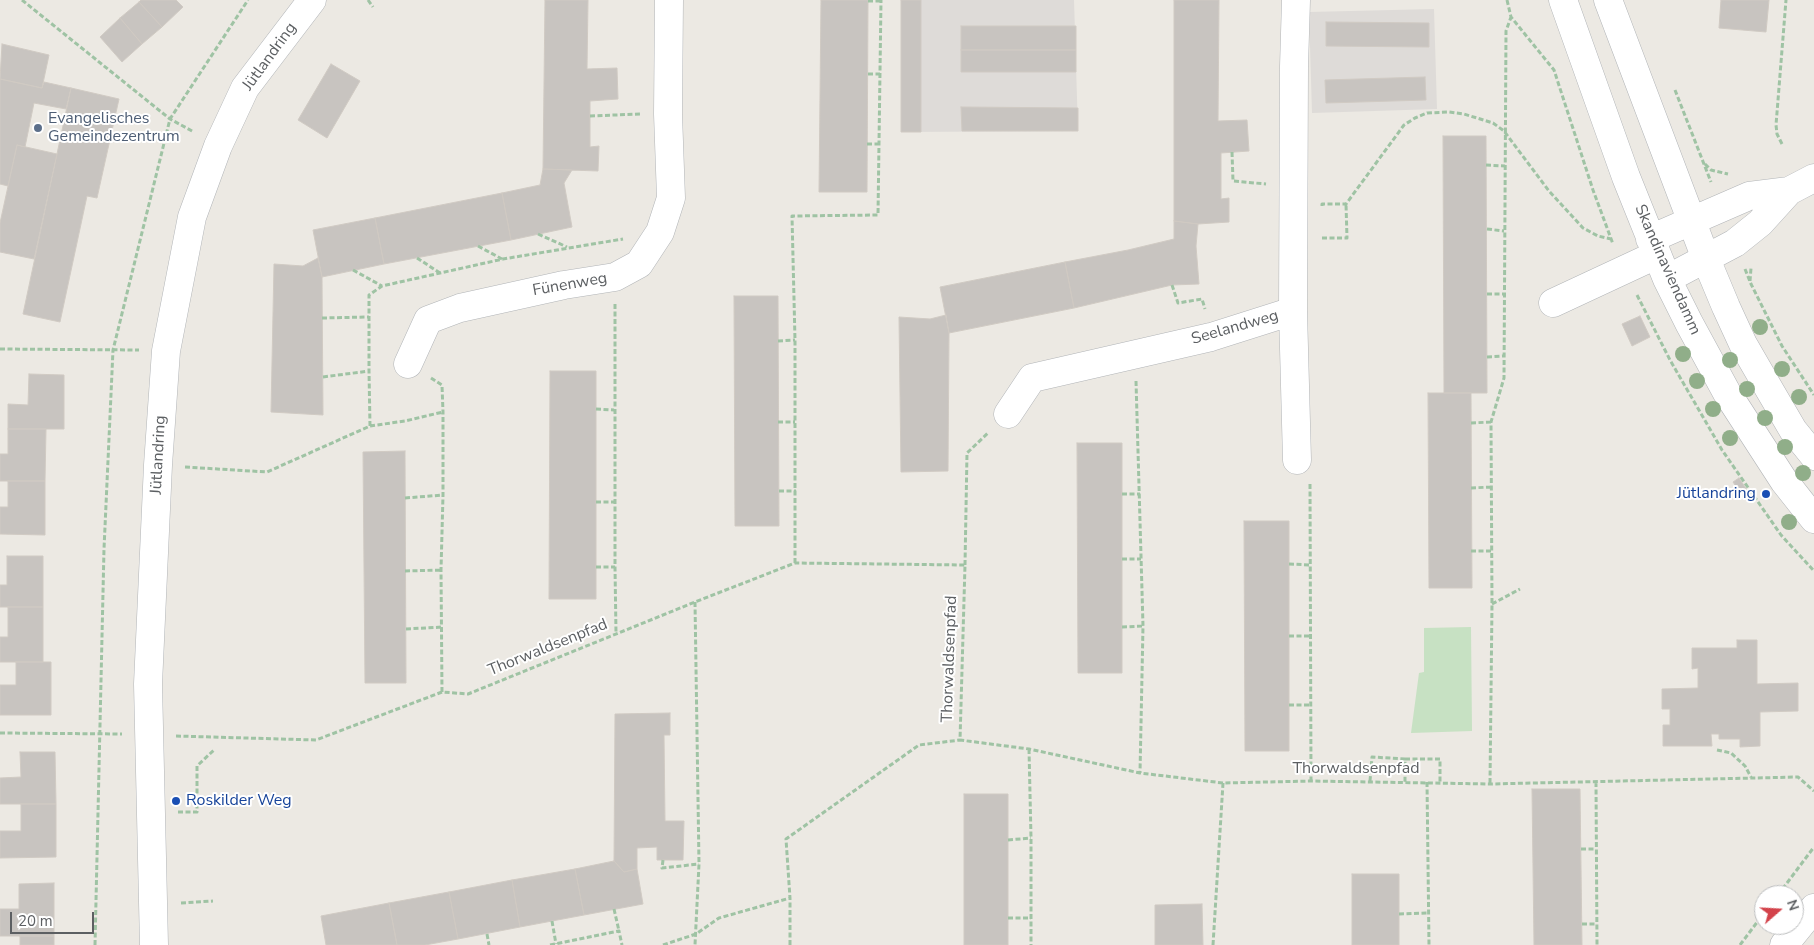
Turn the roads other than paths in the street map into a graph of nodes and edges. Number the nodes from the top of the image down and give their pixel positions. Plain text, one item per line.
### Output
1 (312, 0) edge
2 (669, 0) edge
3 (1296, 0) edge
4 (1563, 0) edge
5 (1608, 0) edge
6 (1814, 178) edge
7 (1789, 191) junction
8 (1691, 221) junction
9 (1658, 257) junction
10 (1706, 259) junction
11 (1553, 303) dead end
12 (1293, 311) junction
13 (408, 364) road end
14 (1008, 414) road end
15 (1814, 456) edge
16 (1297, 460) road end
17 (1814, 519) edge
18 (1814, 908) edge
19 (154, 945) edge
20 (1784, 945) edge

1 - 19 street, Jütlandring
2 - 13 street, Fünenweg
3 - 12 street, Seelandweg
4 - 9 street, Skandinaviendamm
5 - 8 street
6 - 7 street
7 - 8 street
7 - 10 street
8 - 9 street
8 - 10 street
9 - 10 street
9 - 11 street
9 - 17 street, Skandinaviendamm
10 - 15 street
12 - 14 street, Seelandweg
12 - 16 street
18 - 20 street

